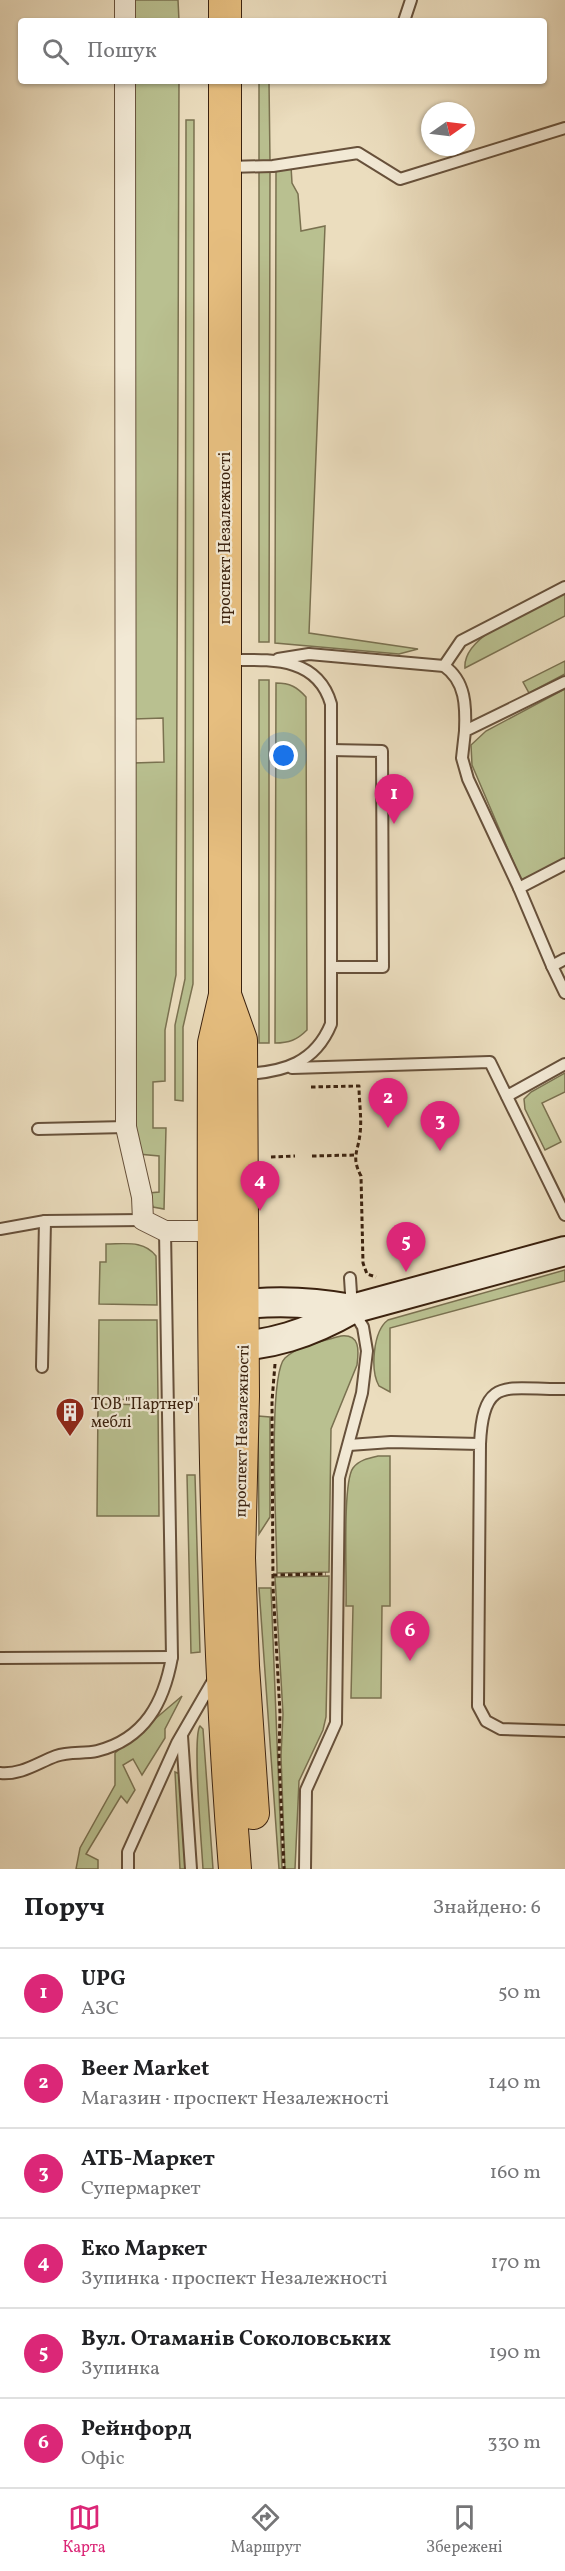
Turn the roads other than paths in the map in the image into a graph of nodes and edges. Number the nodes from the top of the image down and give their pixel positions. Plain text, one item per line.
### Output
1 (126, 0) edge
2 (225, 0) edge
3 (411, 0) edge
4 (125, 18) edge
5 (225, 18) edge
6 (405, 18) edge
7 (125, 84) edge
8 (225, 84) edge
9 (565, 128) edge
10 (224, 167) junction
11 (565, 587) edge
12 (224, 660) junction
13 (272, 660) junction
14 (444, 666) junction
15 (565, 682) edge
16 (465, 731) junction
17 (331, 750) junction
18 (565, 864) edge
19 (519, 888) junction
20 (565, 960) edge
21 (552, 966) junction
22 (331, 967) junction
23 (565, 993) edge
24 (225, 995) junction
25 (565, 1064) edge
26 (286, 1068) junction
27 (242, 1074) junction
28 (507, 1096) junction
29 (126, 1127) junction
30 (38, 1129) dead end
31 (565, 1215) edge
32 (143, 1220) junction
33 (45, 1221) junction
34 (0, 1229) edge
35 (165, 1231) junction
36 (213, 1231) junction
37 (565, 1251) edge
38 (350, 1278) dead end
39 (228, 1307) junction
40 (352, 1309) junction
41 (228, 1347) junction
42 (42, 1367) dead end
43 (565, 1389) edge
44 (480, 1444) junction
45 (349, 1445) junction
46 (172, 1657) junction
47 (0, 1658) edge
48 (220, 1668) junction
49 (565, 1731) edge
50 (182, 1736) junction
51 (0, 1773) edge
52 (128, 1869) edge
53 (191, 1869) edge
54 (235, 1869) edge
55 (257, 1869) edge
56 (305, 1869) edge

1 - 4 street
2 - 5 main road
3 - 6 lane
7 - 29 street
8 - 10 main road, проспект Незалежності
9 - 10 lane
10 - 12 main road, проспект Незалежності
11 - 14 lane
12 - 13 lane
12 - 24 main road, проспект Незалежності
13 - 14 lane
13 - 17 lane
14 - 16 lane
15 - 16 lane
16 - 19 lane
17 - 22 lane
17 - 22 lane
18 - 19 lane
19 - 21 lane
20 - 21 lane
21 - 23 lane
22 - 26 lane
24 - 27 main road, проспект Незалежності
24 - 36 main road, проспект Незалежності
25 - 28 lane
26 - 27 lane
26 - 28 lane
27 - 39 main road, проспект Незалежності
28 - 31 lane
29 - 30 lane
29 - 32 street
32 - 33 lane
32 - 35 street
33 - 34 lane
33 - 42 lane
35 - 36 street
35 - 46 lane
36 - 39 main road, проспект Незалежності
37 - 40 street
38 - 40 lane
39 - 40 street
39 - 41 main road, проспект Незалежності
40 - 41 street
40 - 45 lane
41 - 48 main road, проспект Незалежності
41 - 55 main road, проспект Незалежності
43 - 44 lane
44 - 45 lane
44 - 49 lane
45 - 56 lane
46 - 47 lane
46 - 51 lane
48 - 50 lane
48 - 54 main road, проспект Незалежності
50 - 52 lane
50 - 53 lane

